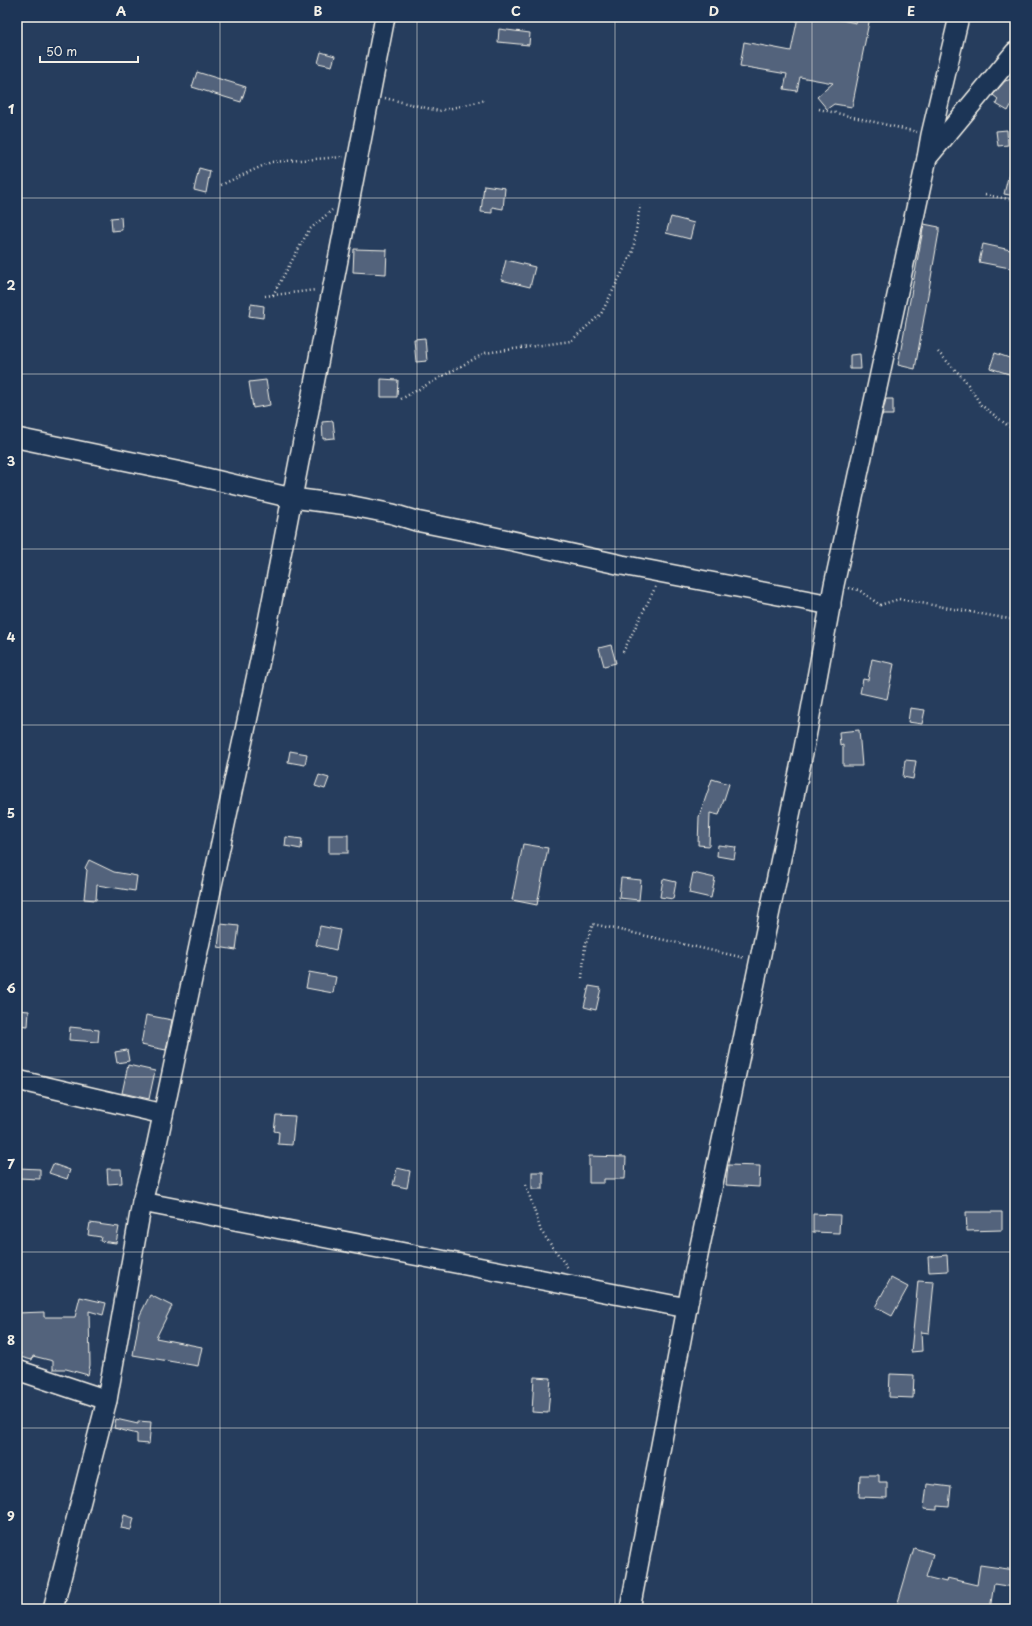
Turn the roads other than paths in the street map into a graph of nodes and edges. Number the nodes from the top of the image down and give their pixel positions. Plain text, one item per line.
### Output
1 (385, 17) edge
2 (959, 17) edge
3 (1015, 52) edge
4 (927, 158) junction
5 (17, 438) edge
6 (292, 498) junction
7 (831, 604) junction
8 (17, 1080) edge
9 (163, 1114) junction
10 (142, 1202) junction
11 (687, 1308) junction
12 (17, 1370) edge
13 (107, 1400) junction
14 (53, 1609) edge
15 (630, 1609) edge

1 - 6 street
2 - 4 street
3 - 4 street
4 - 7 street
5 - 6 street
6 - 7 street
6 - 9 street
7 - 11 street
8 - 9 street
9 - 10 street
10 - 11 street
10 - 13 street
11 - 15 street
12 - 13 street
13 - 14 street

